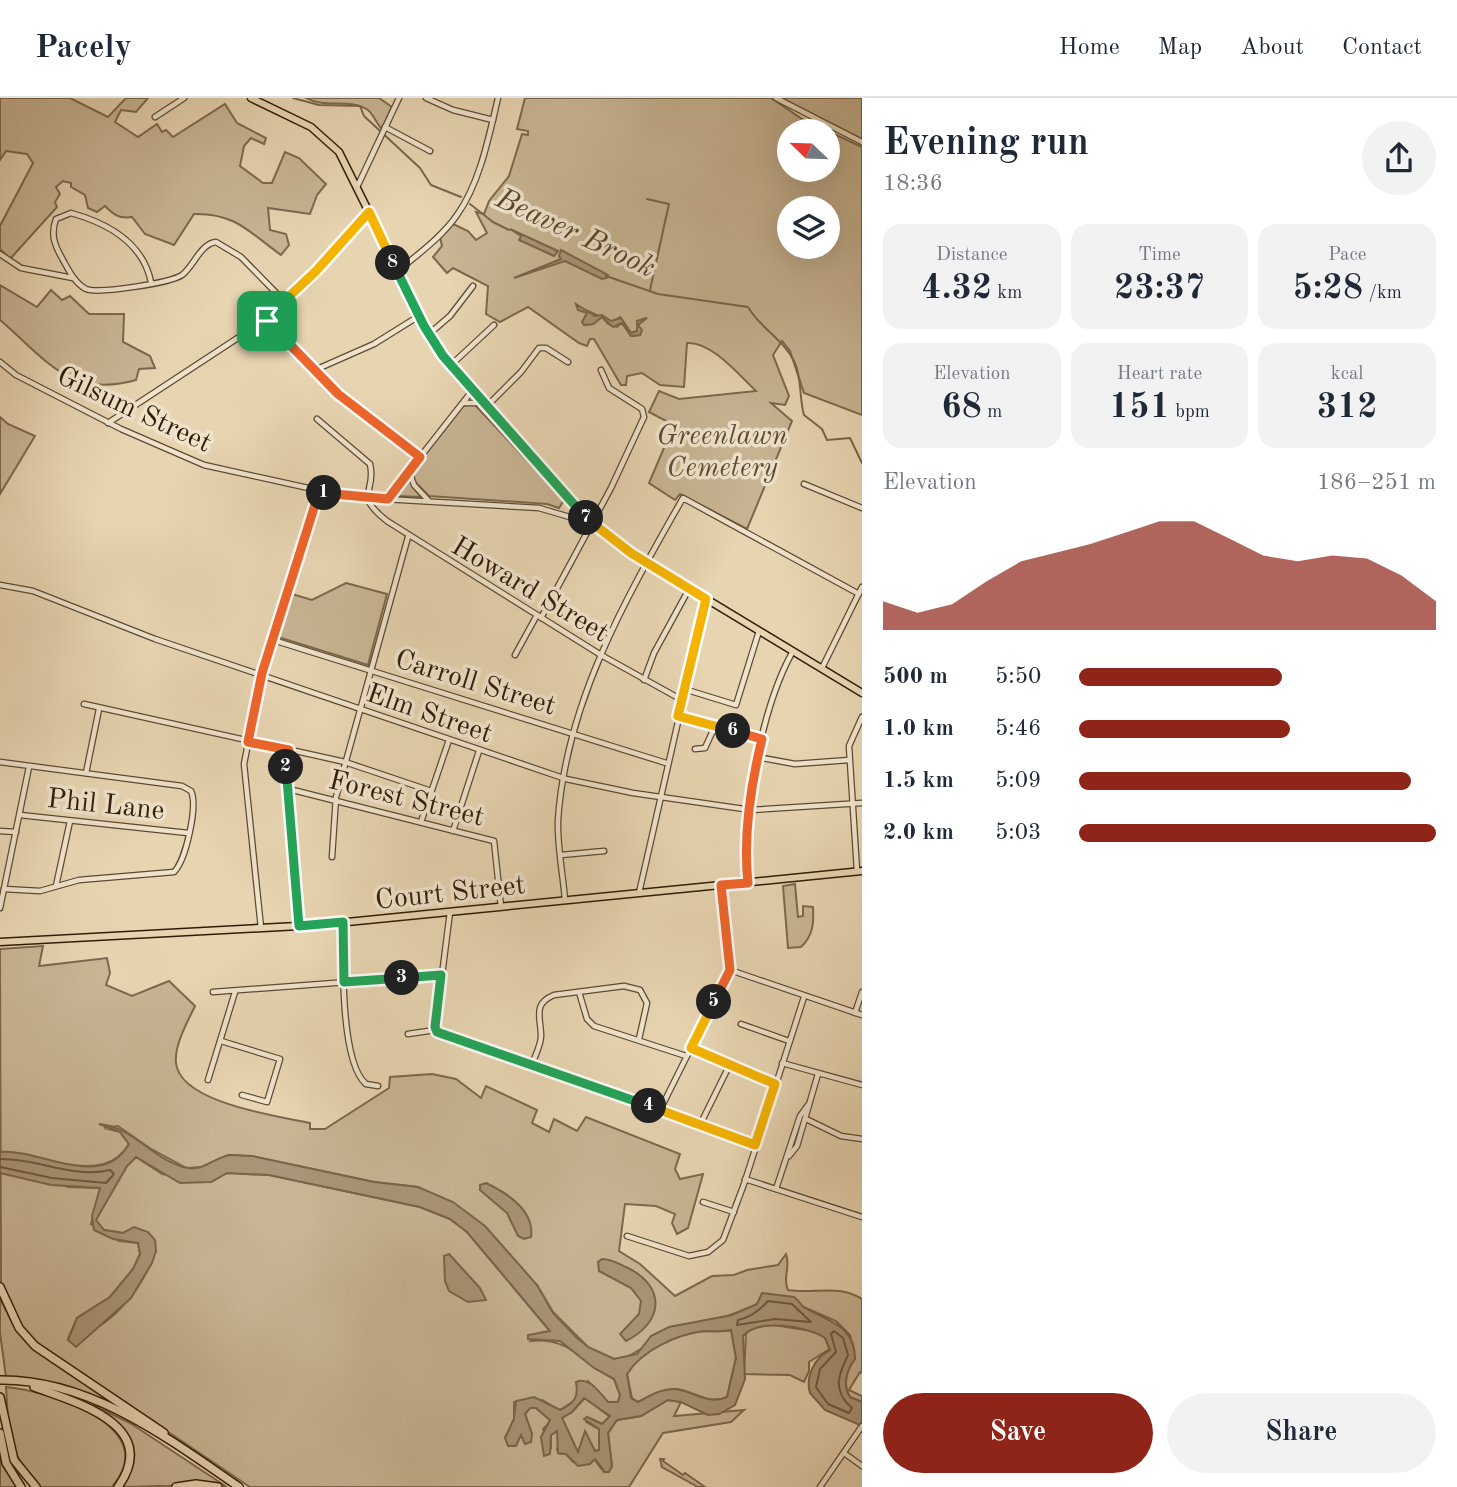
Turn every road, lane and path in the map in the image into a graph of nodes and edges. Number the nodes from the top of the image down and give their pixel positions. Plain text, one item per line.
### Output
1 (184, 98) edge
2 (251, 98) edge
3 (399, 98) edge
4 (426, 98) edge
5 (498, 98) edge
6 (776, 98) edge
7 (155, 117) dead end
8 (493, 120) junction
9 (384, 131) junction
10 (862, 142) edge
11 (430, 152) dead end
12 (358, 185) junction
13 (369, 212) junction
14 (0, 254) edge
15 (398, 272) junction
16 (73, 278) junction
17 (151, 282) junction
18 (473, 286) dead end
19 (284, 301) junction
20 (419, 316) junction
21 (265, 319) junction
22 (494, 325) dead end
23 (429, 334) junction
24 (0, 362) edge
25 (568, 362) dead end
26 (451, 365) junction
27 (316, 370) junction
28 (601, 370) dead end
29 (472, 391) junction
30 (463, 403) junction
31 (484, 405) junction
32 (317, 419) dead end
33 (108, 423) junction
34 (420, 457) junction
35 (409, 471) junction
36 (804, 484) dead end
37 (319, 492) junction
38 (367, 499) junction
39 (388, 499) junction
40 (429, 500) junction
41 (862, 508) edge
42 (591, 523) junction
43 (408, 537) junction
44 (647, 563) junction
45 (0, 585) edge
46 (862, 587) edge
47 (689, 589) junction
48 (859, 594) junction
49 (706, 599) junction
50 (539, 617) junction
51 (759, 631) junction
52 (273, 640) junction
53 (793, 651) junction
54 (515, 655) dead end
55 (601, 656) junction
56 (822, 668) junction
57 (370, 671) junction
58 (262, 677) junction
59 (644, 680) junction
60 (684, 689) junction
61 (862, 693) edge
62 (682, 700) junction
63 (84, 704) dead end
64 (99, 709) junction
65 (359, 709) junction
66 (678, 716) junction
67 (862, 718) edge
68 (715, 726) junction
69 (574, 734) junction
70 (762, 739) junction
71 (449, 740) junction
72 (248, 742) junction
73 (695, 749) dead end
74 (289, 750) junction
75 (479, 751) junction
76 (757, 757) junction
77 (849, 760) junction
78 (0, 762) edge
79 (345, 762) junction
80 (666, 763) junction
81 (29, 767) junction
82 (86, 773) junction
83 (566, 779) junction
84 (285, 788) junction
85 (431, 791) junction
86 (659, 797) junction
87 (336, 800) junction
88 (853, 803) junction
89 (862, 803) edge
90 (751, 810) junction
91 (20, 815) junction
92 (70, 821) junction
93 (421, 822) junction
94 (0, 831) edge
95 (453, 831) junction
96 (16, 832) junction
97 (188, 833) junction
98 (604, 852) dead end
99 (561, 855) junction
100 (332, 857) dead end
101 (860, 871) edge
102 (748, 883) junction
103 (721, 885) junction
104 (56, 887) junction
105 (4, 889) junction
106 (639, 894) junction
107 (565, 900) junction
108 (501, 907) junction
109 (0, 908) edge
110 (450, 912) junction
111 (343, 922) junction
112 (299, 926) junction
113 (261, 928) junction
114 (0, 943) edge
115 (730, 970) junction
116 (441, 975) junction
117 (344, 982) junction
118 (213, 992) dead end
119 (235, 992) junction
120 (579, 992) junction
121 (862, 992) edge
122 (804, 997) junction
123 (855, 1013) junction
124 (862, 1015) edge
125 (741, 1024) dead end
126 (435, 1030) junction
127 (408, 1034) dead end
128 (639, 1039) junction
129 (221, 1041) junction
130 (789, 1041) junction
131 (691, 1048) junction
132 (686, 1056) junction
133 (782, 1063) junction
134 (532, 1064) junction
135 (730, 1064) junction
136 (818, 1074) junction
137 (208, 1080) dead end
138 (775, 1084) junction
139 (862, 1085) edge
140 (378, 1086) dead end
141 (242, 1095) dead end
142 (807, 1105) junction
143 (660, 1110) junction
144 (806, 1119) junction
145 (700, 1125) junction
146 (862, 1139) edge
147 (755, 1145) junction
148 (788, 1157) junction
149 (745, 1180) junction
150 (776, 1189) junction
151 (703, 1202) dead end
152 (734, 1212) junction
153 (862, 1217) edge
154 (627, 1236) dead end
155 (0, 1287) edge
156 (0, 1380) edge
157 (20, 1382) junction
158 (0, 1398) edge
159 (1, 1408) edge
160 (0, 1416) edge
161 (861, 1429) edge
162 (0, 1433) edge
163 (844, 1453) junction
164 (192, 1455) junction
165 (862, 1466) edge
166 (21, 1487) edge
167 (36, 1487) edge
168 (118, 1487) edge
169 (176, 1487) edge
170 (218, 1487) edge
171 (239, 1487) edge
172 (820, 1487) edge

1 - 7 street
2 - 12 main road
3 - 9 street
4 - 8 street
5 - 8 street
6 - 10 street
8 - 15 street
9 - 11 street
9 - 12 street
12 - 13 main road
13 - 15 main road
13 - 19 street
14 - 16 street
15 - 20 main road
16 - 17 street
16 - 17 street
17 - 19 street
18 - 23 street
19 - 21 street
20 - 23 main road
20 - 27 street
21 - 27 street
21 - 33 street
22 - 26 street
23 - 26 main road
24 - 33 street, Gilsum Street
25 - 31 street
26 - 29 main road
27 - 34 street
28 - 42 street
29 - 30 street
29 - 31 main road
30 - 31 street
30 - 34 street
31 - 42 main road
32 - 38 street
33 - 37 street, Gilsum Street
34 - 35 street
35 - 39 street
35 - 40 street
36 - 41 street
37 - 38 street, Gilsum Street
37 - 52 street
38 - 39 street, Gilsum Street
38 - 43 street, Howard Street
39 - 40 street, Gilsum Street
40 - 42 street, Gilsum Street
42 - 44 main road
42 - 50 street
43 - 50 street, Howard Street
43 - 57 street
44 - 47 main road
44 - 48 street
44 - 55 street
45 - 58 street, Elm Street
46 - 48 street
47 - 49 main road
47 - 59 street
48 - 56 street
49 - 51 main road
49 - 60 street
50 - 54 street
50 - 55 street, Howard Street
51 - 53 main road
51 - 60 street
52 - 57 street, Carroll Street
52 - 58 street
53 - 56 main road
53 - 70 street
55 - 59 street, Howard Street
55 - 69 street
56 - 61 main road
57 - 65 street
57 - 69 street, Carroll Street
58 - 65 street, Elm Street
58 - 72 street
59 - 62 street, Howard Street
60 - 62 street
62 - 66 street
63 - 64 street
64 - 72 street
64 - 82 street
65 - 71 street, Elm Street
65 - 79 street
66 - 68 street
66 - 80 street
67 - 77 street
68 - 70 street
68 - 73 street
69 - 80 street, Carroll Street
69 - 83 street
70 - 76 street
71 - 75 street, Elm Street
71 - 85 street
72 - 74 street
72 - 113 street
74 - 79 street
74 - 84 street
75 - 83 street, Elm Street
75 - 95 street
76 - 77 street
76 - 90 street
77 - 88 street
78 - 81 street
79 - 85 street
79 - 87 street
80 - 86 street
81 - 82 street
81 - 91 street
82 - 97 street
83 - 86 street, Elm Street
83 - 99 street
84 - 87 street, Forest Street
84 - 112 street
85 - 93 street
86 - 90 street, Elm Street
86 - 106 street
87 - 93 street, Forest Street
87 - 100 street
88 - 89 street, Elm Street
88 - 90 street, Elm Street
88 - 101 street
90 - 102 street
91 - 92 street, Phil Lane
91 - 96 street
92 - 97 street, Phil Lane
92 - 104 street
93 - 95 street, Forest Street
94 - 96 street
95 - 108 street, Forest Street
96 - 105 street
97 - 104 street
98 - 99 street
99 - 107 street
101 - 102 main road, Court Street
102 - 103 main road, Court Street
103 - 106 main road, Court Street
103 - 115 street
104 - 105 street
105 - 109 street
106 - 107 main road, Court Street
107 - 108 main road, Court Street
108 - 110 main road, Court Street
110 - 111 main road, Court Street
110 - 116 street
111 - 112 main road, Court Street
111 - 117 street
112 - 113 main road, Court Street
113 - 114 main road, Court Street
115 - 122 street
115 - 131 street
116 - 117 street
116 - 126 street
117 - 119 street
117 - 140 street
118 - 119 street
119 - 129 street
120 - 128 street
120 - 128 street
120 - 134 street
121 - 123 street
122 - 123 street
122 - 130 street
123 - 124 street
125 - 130 street
126 - 127 street
126 - 134 street
128 - 132 street
129 - 137 street
129 - 141 street
130 - 133 street
131 - 132 street
131 - 135 street
132 - 143 street
133 - 136 street
133 - 138 street
134 - 143 street
135 - 138 street
135 - 145 street
136 - 139 street
136 - 142 street
138 - 147 street
142 - 144 street
142 - 148 street
143 - 145 street
144 - 146 street
144 - 148 street
145 - 147 street
147 - 149 street
148 - 150 street
149 - 150 street
149 - 152 street
150 - 153 street
151 - 152 street
152 - 154 street
155 - 164 highway
156 - 157 highway
157 - 164 highway
157 - 168 highway
158 - 159 highway
159 - 160 highway
159 - 167 highway
161 - 163 street
162 - 166 highway
163 - 165 street
163 - 172 street
164 - 171 highway
169 - 170 highway

